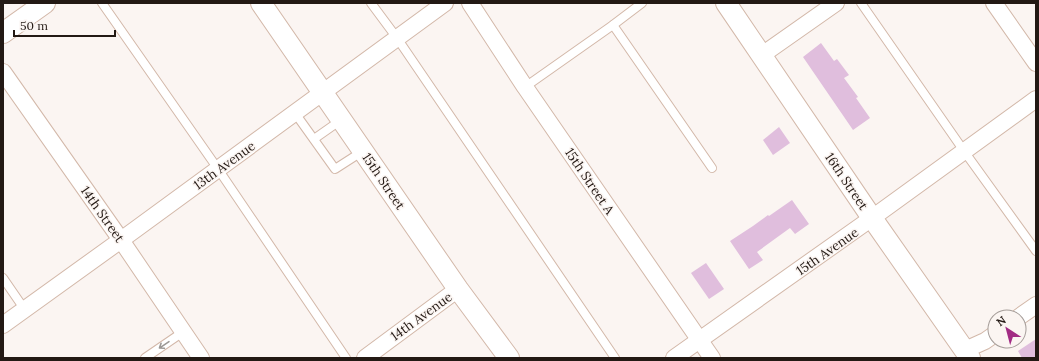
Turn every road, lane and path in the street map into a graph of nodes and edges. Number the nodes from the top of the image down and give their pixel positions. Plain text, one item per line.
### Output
1 (44, 3) edge
2 (102, 3) edge
3 (261, 3) edge
4 (372, 3) edge
5 (445, 3) edge
6 (470, 3) edge
7 (642, 3) edge
8 (726, 3) edge
9 (836, 3) edge
10 (861, 3) edge
11 (994, 3) edge
12 (613, 25) junction
13 (3, 33) edge
14 (397, 38) junction
15 (762, 55) junction
16 (1036, 63) edge
17 (3, 72) edge
18 (525, 87) junction
19 (323, 92) junction
20 (1036, 99) edge
21 (295, 113) junction
22 (342, 119) junction
23 (314, 139) junction
24 (363, 150) junction
25 (964, 151) junction
26 (712, 168) dead end
27 (218, 169) junction
28 (872, 218) junction
29 (121, 240) junction
30 (1036, 252) edge
31 (3, 278) edge
32 (458, 289) junction
33 (1036, 304) edge
34 (25, 310) junction
35 (1027, 311) edge
36 (3, 325) edge
37 (183, 332) junction
38 (987, 340) edge
39 (700, 341) junction
40 (963, 356) edge
41 (145, 358) edge
42 (200, 358) edge
43 (346, 358) edge
44 (365, 358) edge
45 (509, 358) edge
46 (615, 358) edge
47 (674, 358) edge
48 (712, 358) edge

1 - 13 street
2 - 27 lane
3 - 19 street, 15th Street
4 - 14 lane
5 - 14 street, 13th Avenue
6 - 18 street, 15th Street A
7 - 12 lane
8 - 15 street, 16th Street
9 - 15 street
10 - 25 lane
11 - 16 street
12 - 18 lane
12 - 26 lane
14 - 19 street, 13th Avenue
14 - 46 lane
15 - 28 street, 16th Street
17 - 29 street, 14th Street
18 - 39 street, 15th Street A
19 - 21 street, 13th Avenue
19 - 22 street, 15th Street
20 - 25 street, 15th Avenue
21 - 23 lane
21 - 27 street, 13th Avenue
22 - 23 lane
22 - 24 street, 15th Street
23 - 24 lane
24 - 32 street, 15th Street
25 - 28 street, 15th Avenue
25 - 30 lane
27 - 29 street, 13th Avenue
27 - 43 lane
28 - 39 street, 15th Avenue
28 - 40 street, 16th Street
29 - 34 street, 13th Avenue
29 - 37 street, 14th Street
31 - 34 lane
32 - 44 street, 14th Avenue
32 - 45 street, 15th Street
33 - 35 street
34 - 36 street, 13th Avenue
37 -> 41 lane
37 - 42 street, 14th Street
38 - 40 street
39 - 47 street, 15th Avenue
39 - 48 street, 15th Street A

